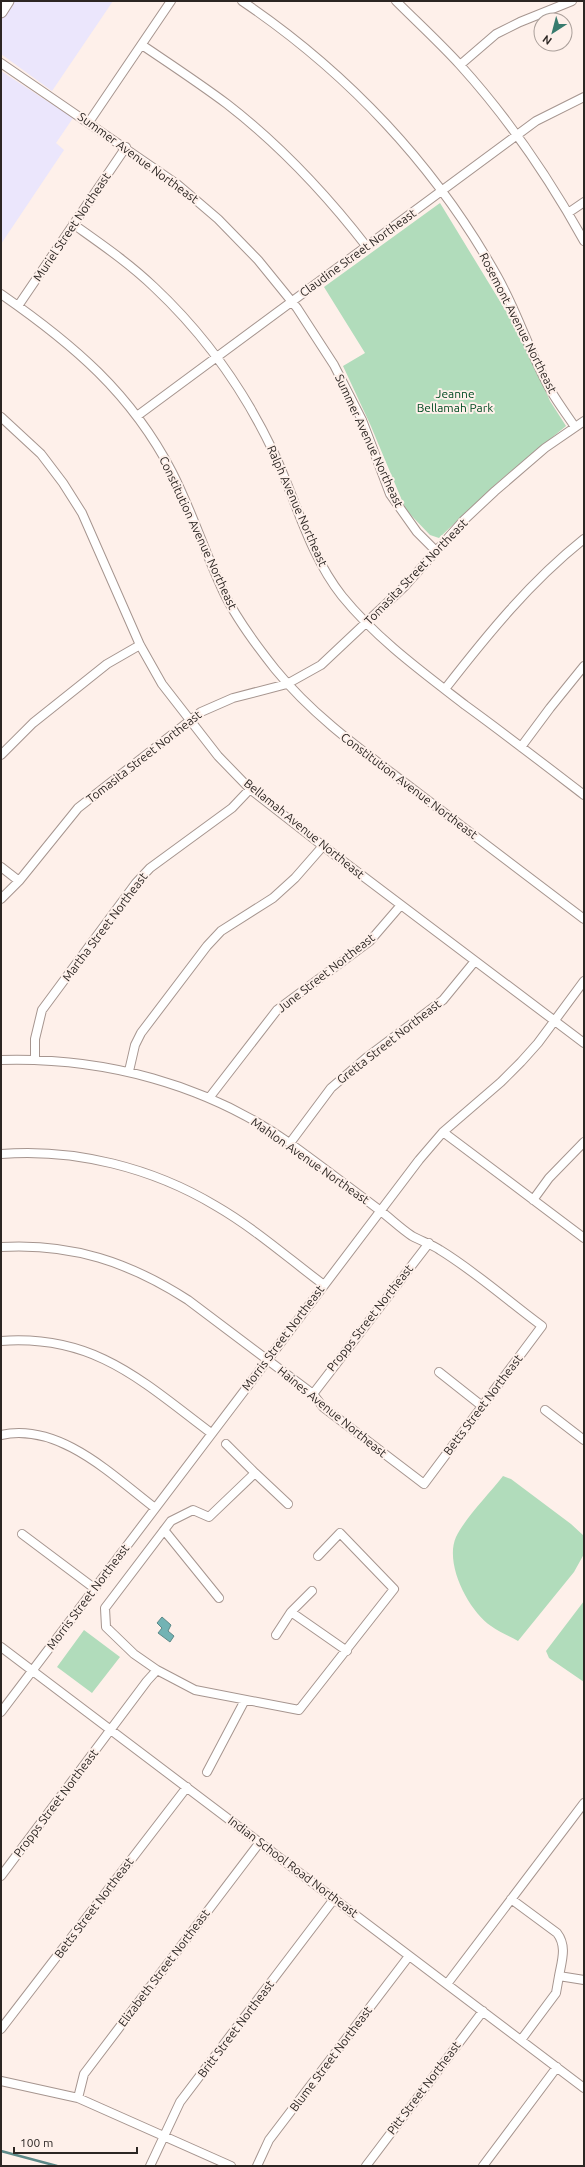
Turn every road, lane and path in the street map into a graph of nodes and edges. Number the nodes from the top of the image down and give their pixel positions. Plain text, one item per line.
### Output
1 (8, 1) edge
2 (171, 1) edge
3 (242, 1) edge
4 (396, 1) edge
5 (572, 1) edge
6 (1, 12) edge
7 (142, 45) junction
8 (1, 63) edge
9 (460, 65) junction
10 (584, 97) edge
11 (89, 122) junction
12 (518, 135) junction
13 (126, 147) junction
14 (442, 191) junction
15 (584, 202) edge
16 (568, 213) junction
17 (74, 224) junction
18 (584, 241) edge
19 (367, 247) junction
20 (1, 294) edge
21 (292, 302) junction
22 (18, 306) junction
23 (216, 357) junction
24 (138, 416) junction
25 (1, 417) edge
26 (584, 421) edge
27 (574, 427) junction
28 (584, 539) edge
29 (436, 551) junction
30 (367, 623) junction
31 (140, 645) junction
32 (584, 666) edge
33 (287, 684) junction
34 (445, 689) junction
35 (189, 721) junction
36 (521, 747) junction
37 (1, 755) edge
38 (250, 789) junction
39 (584, 795) edge
40 (323, 846) junction
41 (1, 867) edge
42 (19, 881) junction
43 (1, 899) edge
44 (401, 905) junction
45 (584, 919) edge
46 (475, 961) junction
47 (584, 981) edge
48 (554, 1020) junction
49 (584, 1042) edge
50 (35, 1059) junction
51 (1, 1060) edge
52 (130, 1071) junction
53 (209, 1098) junction
54 (443, 1132) junction
55 (584, 1142) edge
56 (290, 1143) junction
57 (1, 1154) edge
58 (533, 1200) junction
59 (380, 1211) junction
60 (584, 1238) edge
61 (428, 1243) junction
62 (1, 1247) edge
63 (324, 1285) junction
64 (542, 1326) joint
65 (1, 1341) edge
66 (267, 1359) junction
67 (439, 1372) dead end
68 (313, 1394) junction
69 (482, 1406) junction
70 (545, 1410) dead end
71 (211, 1433) junction
72 (5, 1434) edge
73 (583, 1437) edge
74 (226, 1444) dead end
75 (255, 1473) junction
76 (424, 1484) joint
77 (288, 1504) dead end
78 (155, 1508) junction
79 (164, 1530) junction
80 (22, 1534) dead end
81 (318, 1556) dead end
82 (94, 1588) junction
83 (312, 1591) dead end
84 (219, 1598) dead end
85 (291, 1612) junction
86 (276, 1634) dead end
87 (1, 1647) edge
88 (347, 1651) junction
89 (32, 1670) junction
90 (157, 1670) junction
91 (245, 1700) junction
92 (1, 1712) edge
93 (112, 1730) junction
94 (207, 1772) dead end
95 (187, 1787) junction
96 (584, 1803) edge
97 (260, 1842) junction
98 (1, 1876) edge
99 (334, 1899) junction
100 (511, 1899) junction
101 (409, 1956) junction
102 (559, 1976) junction
103 (584, 1980) edge
104 (447, 1984) junction
105 (483, 2011) junction
106 (1, 2029) edge
107 (521, 2040) junction
108 (556, 2067) junction
109 (1, 2081) edge
110 (584, 2088) edge
111 (78, 2098) junction
112 (163, 2137) junction
113 (150, 2166) edge
114 (231, 2166) edge
115 (257, 2166) edge
116 (366, 2166) edge
117 (483, 2166) edge

1 - 6 main road
2 - 7 street
3 - 14 street, Rosemont Avenue Northeast
4 - 9 street
5 - 9 street
7 - 11 street
7 - 19 street
8 - 11 street, Summer Avenue Northeast
9 - 12 street
10 - 12 street, Claudine Street Northeast
11 - 13 street, Summer Avenue Northeast
12 - 14 street, Claudine Street Northeast
12 - 16 street
13 - 17 street, Muriel Street Northeast
13 - 21 street, Summer Avenue Northeast
14 - 19 street, Claudine Street Northeast
14 - 27 street, Rosemont Avenue Northeast
15 - 16 street
16 - 18 street
17 - 22 street, Muriel Street Northeast
17 - 23 street, Ralph Avenue Northeast
19 - 21 street, Claudine Street Northeast
20 - 22 street, Constitution Avenue Northeast
21 - 23 street, Claudine Street Northeast
21 - 29 street, Summer Avenue Northeast
22 - 24 street, Constitution Avenue Northeast
23 - 24 street, Claudine Street Northeast
23 - 30 street, Ralph Avenue Northeast
24 - 33 street, Constitution Avenue Northeast
25 - 31 street, Bellamah Avenue Northeast
26 - 27 street, Tomasita Street Northeast
27 - 29 street, Tomasita Street Northeast
28 - 34 street
29 - 30 street, Tomasita Street Northeast
30 - 33 street, Tomasita Street Northeast
30 - 34 street, Ralph Avenue Northeast
31 - 35 street, Bellamah Avenue Northeast
31 - 37 street
32 - 36 street
33 - 35 street, Tomasita Street Northeast
33 - 45 street, Constitution Avenue Northeast
34 - 36 street, Ralph Avenue Northeast
35 - 38 street, Bellamah Avenue Northeast
35 - 42 street, Tomasita Street Northeast
36 - 39 street, Ralph Avenue Northeast
38 - 40 street, Bellamah Avenue Northeast
38 - 50 street, Martha Street Northeast
40 - 44 street, Bellamah Avenue Northeast
40 - 52 street
41 - 42 street
42 - 43 street, Tomasita Street Northeast
44 - 46 street, Bellamah Avenue Northeast
44 - 53 street, June Street Northeast
46 - 48 street, Bellamah Avenue Northeast
46 - 56 street, Gretta Street Northeast
47 - 48 street, Morris Street Northeast
48 - 49 street, Bellamah Avenue Northeast
48 - 54 street, Morris Street Northeast
50 - 51 street, Mahlon Avenue Northeast
50 - 52 street, Mahlon Avenue Northeast
52 - 53 street, Mahlon Avenue Northeast
53 - 56 street, Mahlon Avenue Northeast
54 - 58 street
54 - 59 street, Morris Street Northeast
55 - 58 street
56 - 59 street, Mahlon Avenue Northeast
57 - 63 street
58 - 60 street
59 - 61 street, Mahlon Avenue Northeast
59 - 63 street, Morris Street Northeast
61 - 64 street, Mahlon Avenue Northeast
61 - 68 street, Propps Street Northeast
62 - 66 street, Haines Avenue Northeast
63 - 66 street, Morris Street Northeast
64 - 69 street, Betts Street Northeast
65 - 71 street
66 - 68 street, Haines Avenue Northeast
66 - 71 street, Morris Street Northeast
67 - 69 street
68 - 76 street, Haines Avenue Northeast
69 - 76 street, Betts Street Northeast
70 - 73 street
71 - 78 street, Morris Street Northeast
72 - 78 street
74 - 75 street
75 - 77 street
75 - 79 street
78 - 82 street, Morris Street Northeast
79 - 84 street
79 - 90 street
80 - 82 street
81 - 88 street
82 - 89 street, Morris Street Northeast
83 - 85 street
85 - 86 street
85 - 88 street
87 - 89 street, Indian School Road Northeast
88 - 91 street
89 - 92 street, Morris Street Northeast
89 - 93 street, Indian School Road Northeast
90 - 91 street
90 - 93 street, Propps Street Northeast
91 - 94 street
93 - 95 street, Indian School Road Northeast
93 - 98 street, Propps Street Northeast
95 - 97 street, Indian School Road Northeast
95 - 106 street, Betts Street Northeast
96 - 100 street
97 - 99 street, Indian School Road Northeast
97 - 111 street, Elizabeth Street Northeast
99 - 101 street, Indian School Road Northeast
99 - 112 street, Britt Street Northeast
100 - 102 street
100 - 104 street
101 - 104 street, Indian School Road Northeast
101 - 115 street, Blume Street Northeast
102 - 103 street
102 - 107 street
104 - 105 street, Indian School Road Northeast
105 - 107 street, Indian School Road Northeast
105 - 116 street, Pitt Street Northeast
107 - 108 street, Indian School Road Northeast
108 - 110 street, Indian School Road Northeast
108 - 117 street
109 - 111 street
111 - 112 street
112 - 113 street, Britt Street Northeast
112 - 114 street

